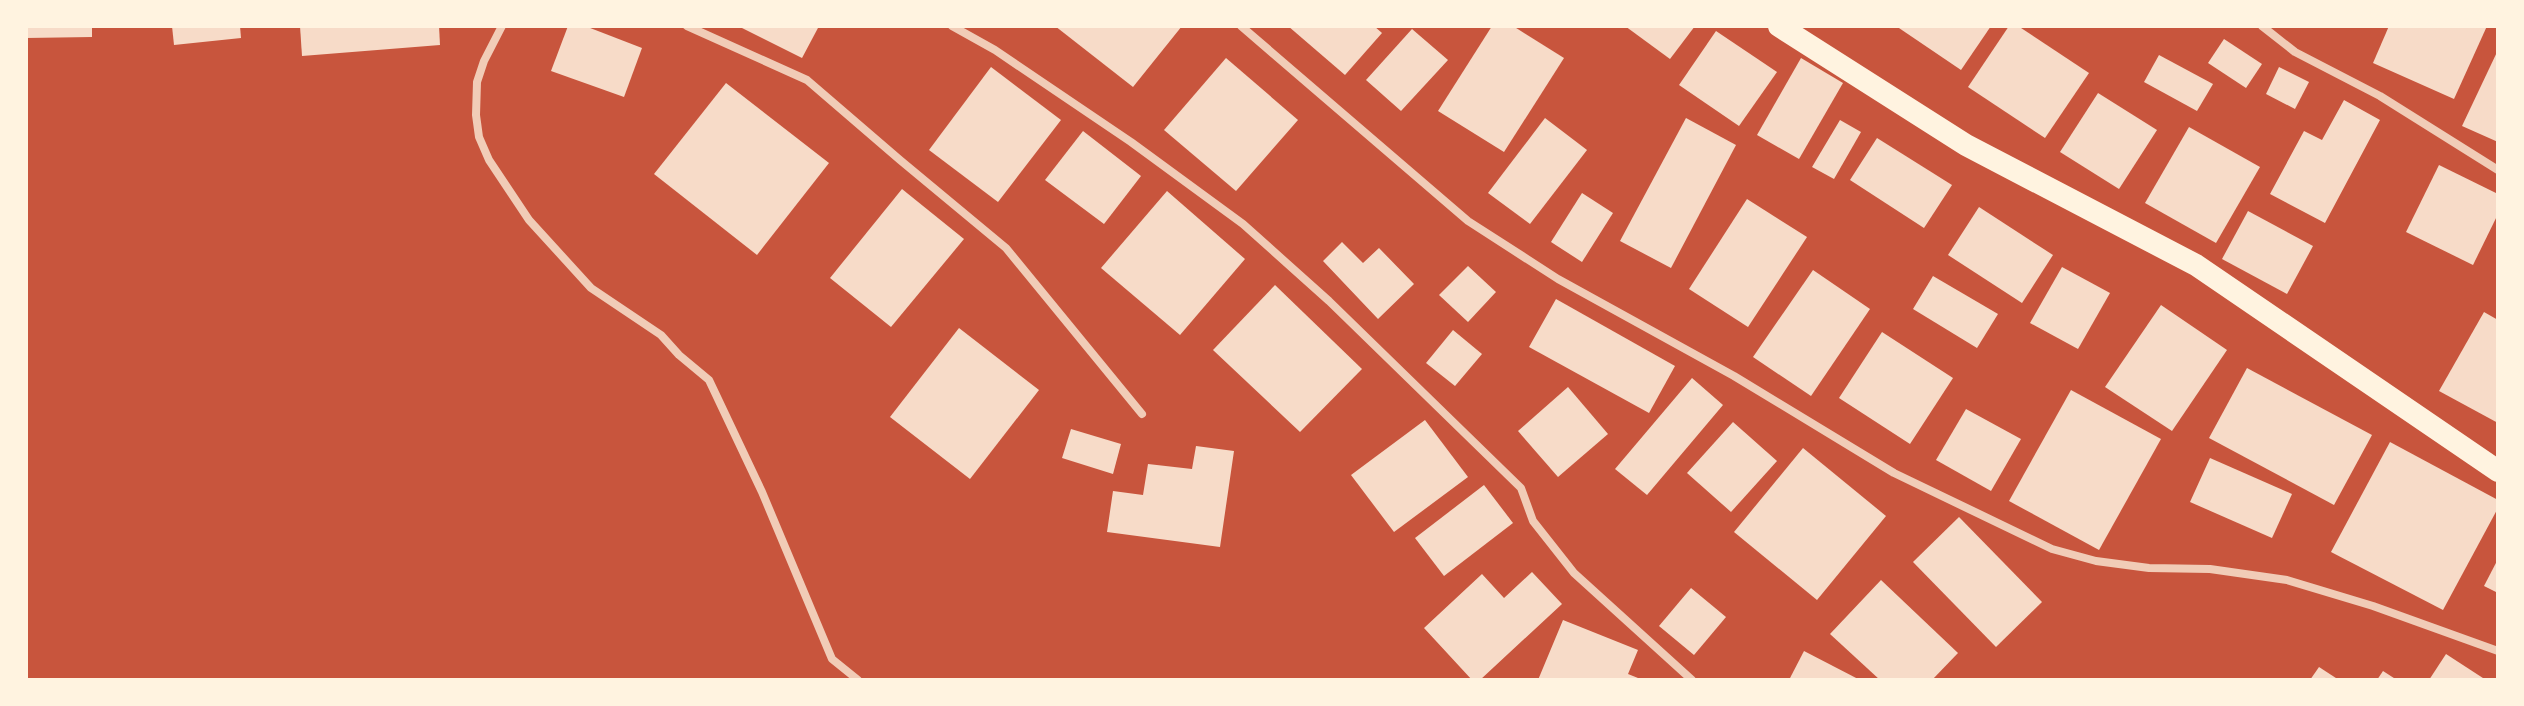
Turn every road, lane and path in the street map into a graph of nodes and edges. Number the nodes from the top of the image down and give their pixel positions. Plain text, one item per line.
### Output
1 (502, 26) edge
2 (687, 26) edge
3 (952, 26) edge
4 (1241, 26) edge
5 (1779, 26) edge
6 (2262, 26) edge
7 (2498, 170) edge
8 (1142, 414) dead end
9 (2498, 471) edge
10 (2498, 651) edge
11 (858, 680) edge
12 (1692, 680) edge

1 - 11 street
2 - 8 street
3 - 12 street
4 - 10 street
5 - 9 highway
6 - 7 street

